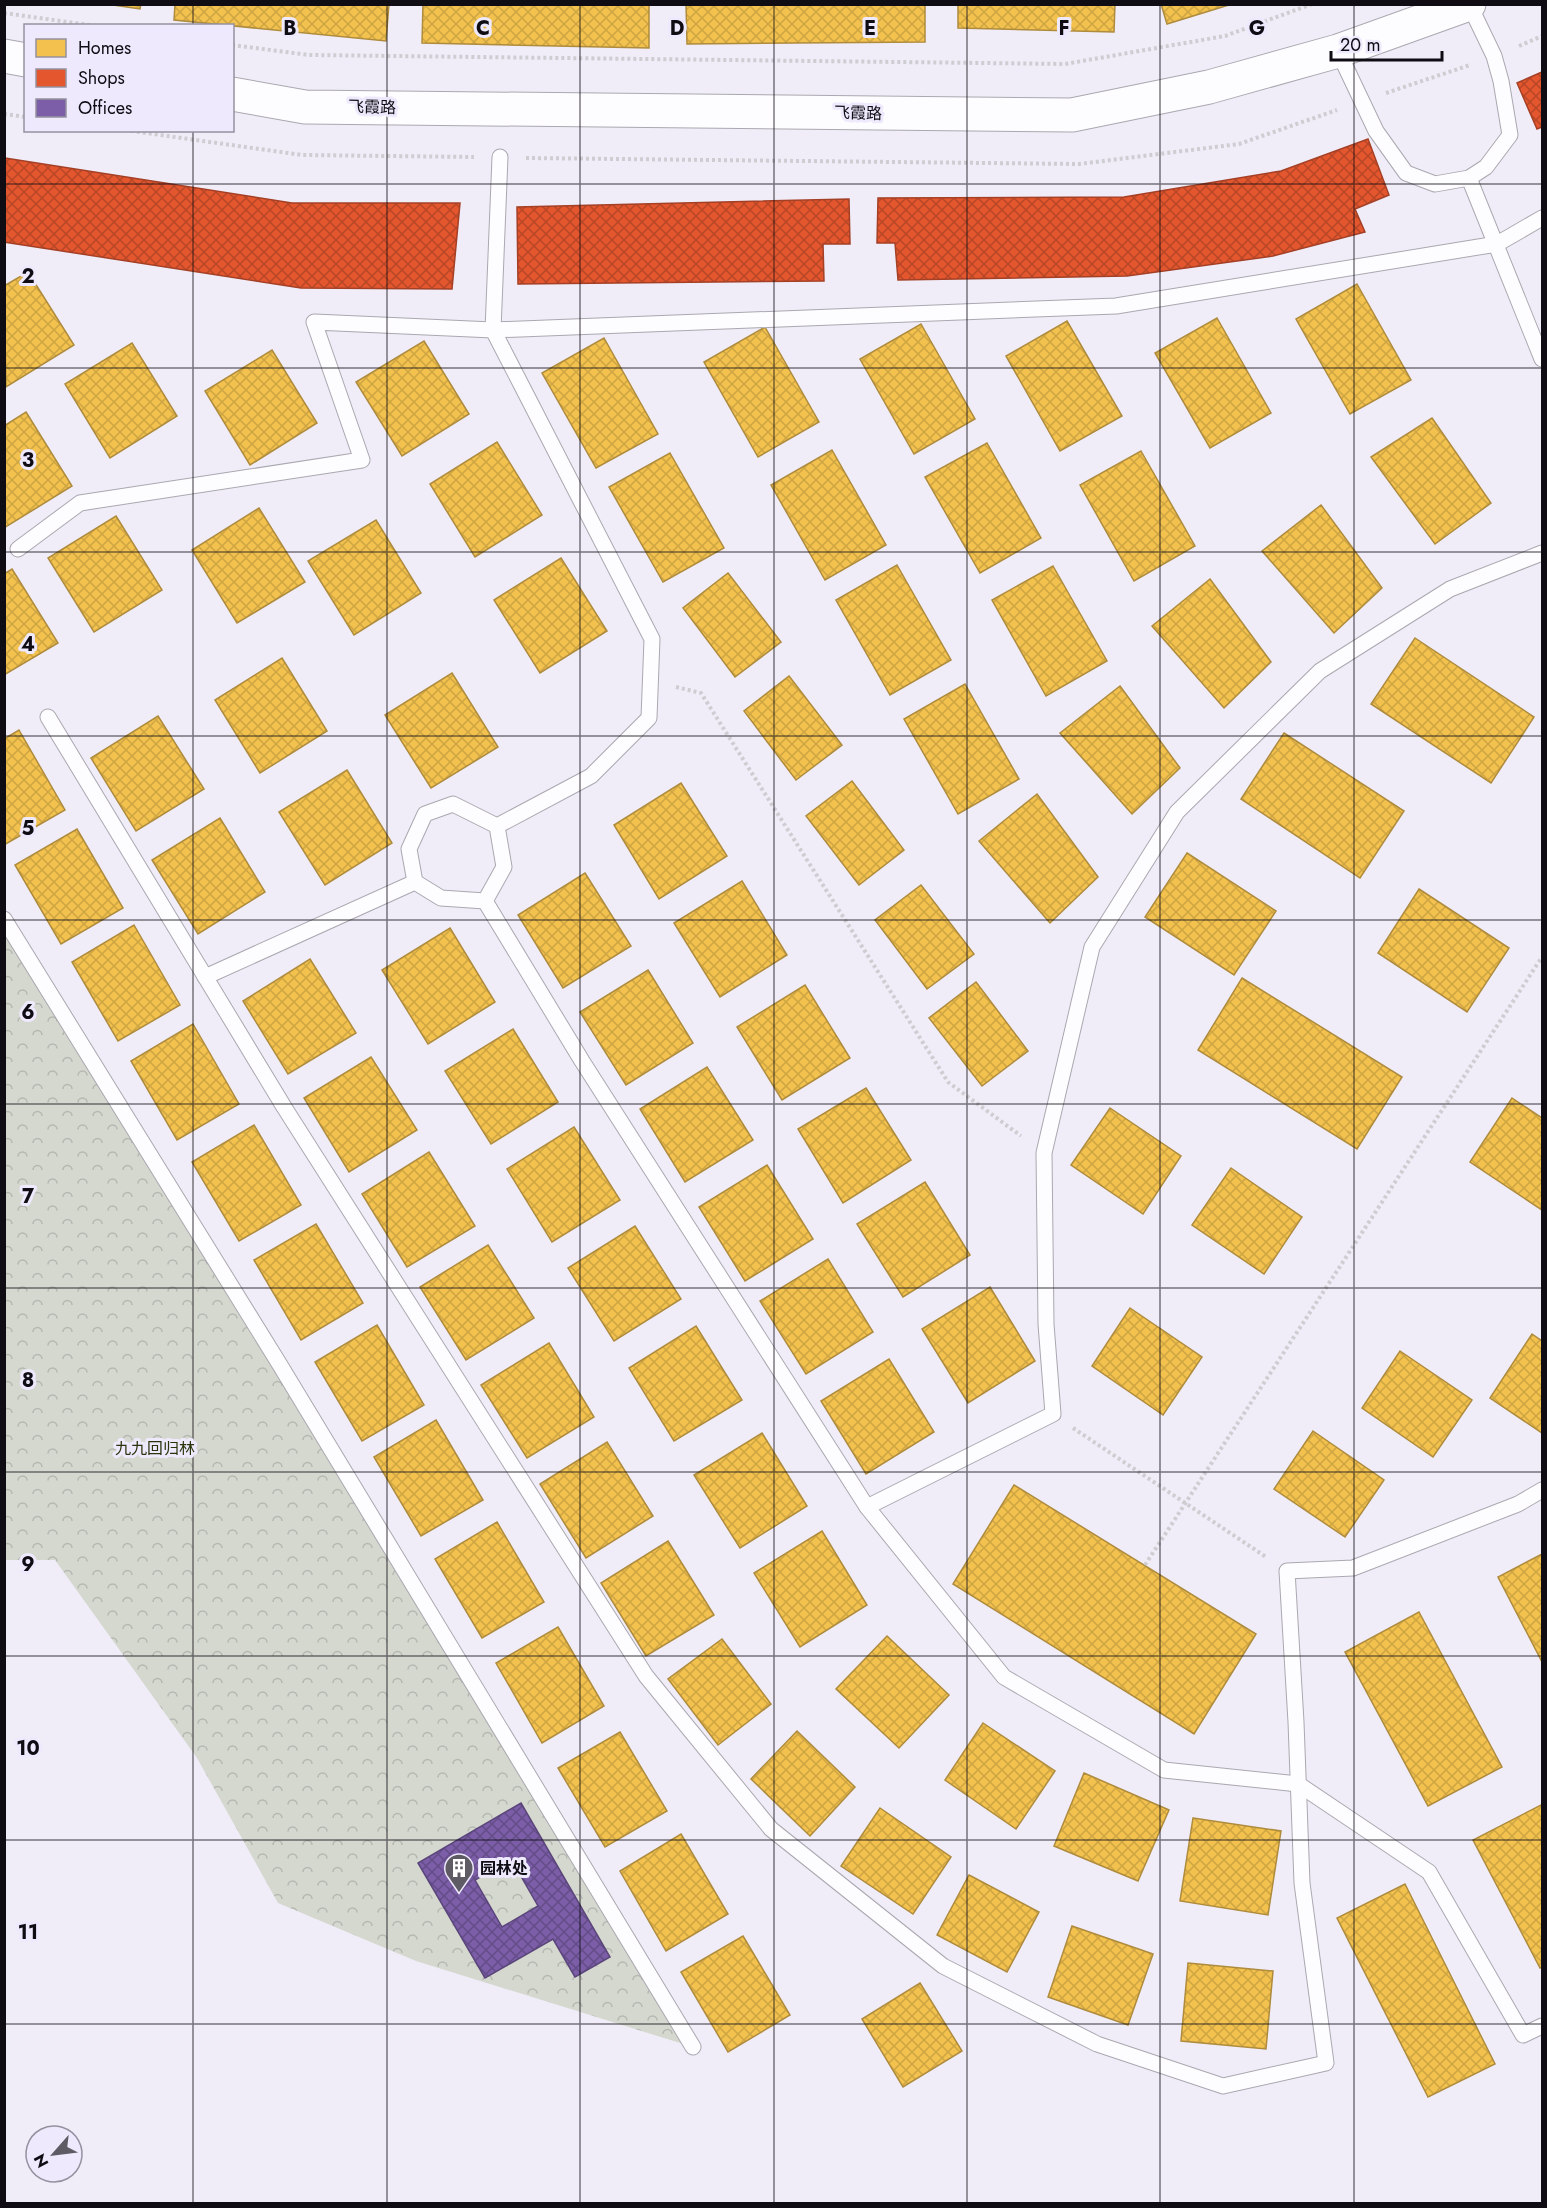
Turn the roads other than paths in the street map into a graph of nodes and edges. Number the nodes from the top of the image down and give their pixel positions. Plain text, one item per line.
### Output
1 (1469, 4) edge
2 (1338, 51) junction
3 (4, 56) edge
4 (24, 60) edge
5 (234, 94) edge
6 (500, 157) dead end
7 (1469, 178) junction
8 (1542, 218) edge
9 (1497, 244) junction
10 (493, 330) junction
11 (1542, 359) edge
12 (18, 549) dead end
13 (1542, 553) edge
14 (48, 717) dead end
15 (497, 826) junction
16 (415, 882) junction
17 (484, 900) junction
18 (4, 920) edge
19 (205, 977) junction
20 (1542, 1490) edge
21 (867, 1507) junction
22 (1298, 1784) junction
23 (1542, 2026) edge
24 (693, 2047) dead end

1 - 2 main road, 飞霞路
1 - 7 lane
2 - 5 main road, 飞霞路
2 - 7 lane
3 - 4 main road
6 - 10 lane
7 - 9 lane
8 - 9 lane
9 - 10 lane
9 - 11 lane
10 - 12 lane
10 - 15 lane
13 - 21 lane
14 - 19 lane
15 - 16 lane
15 - 17 lane
16 - 17 lane
16 - 19 lane
17 - 21 lane
18 - 24 lane
19 - 22 lane
20 - 22 lane
21 - 22 lane
22 - 23 lane

